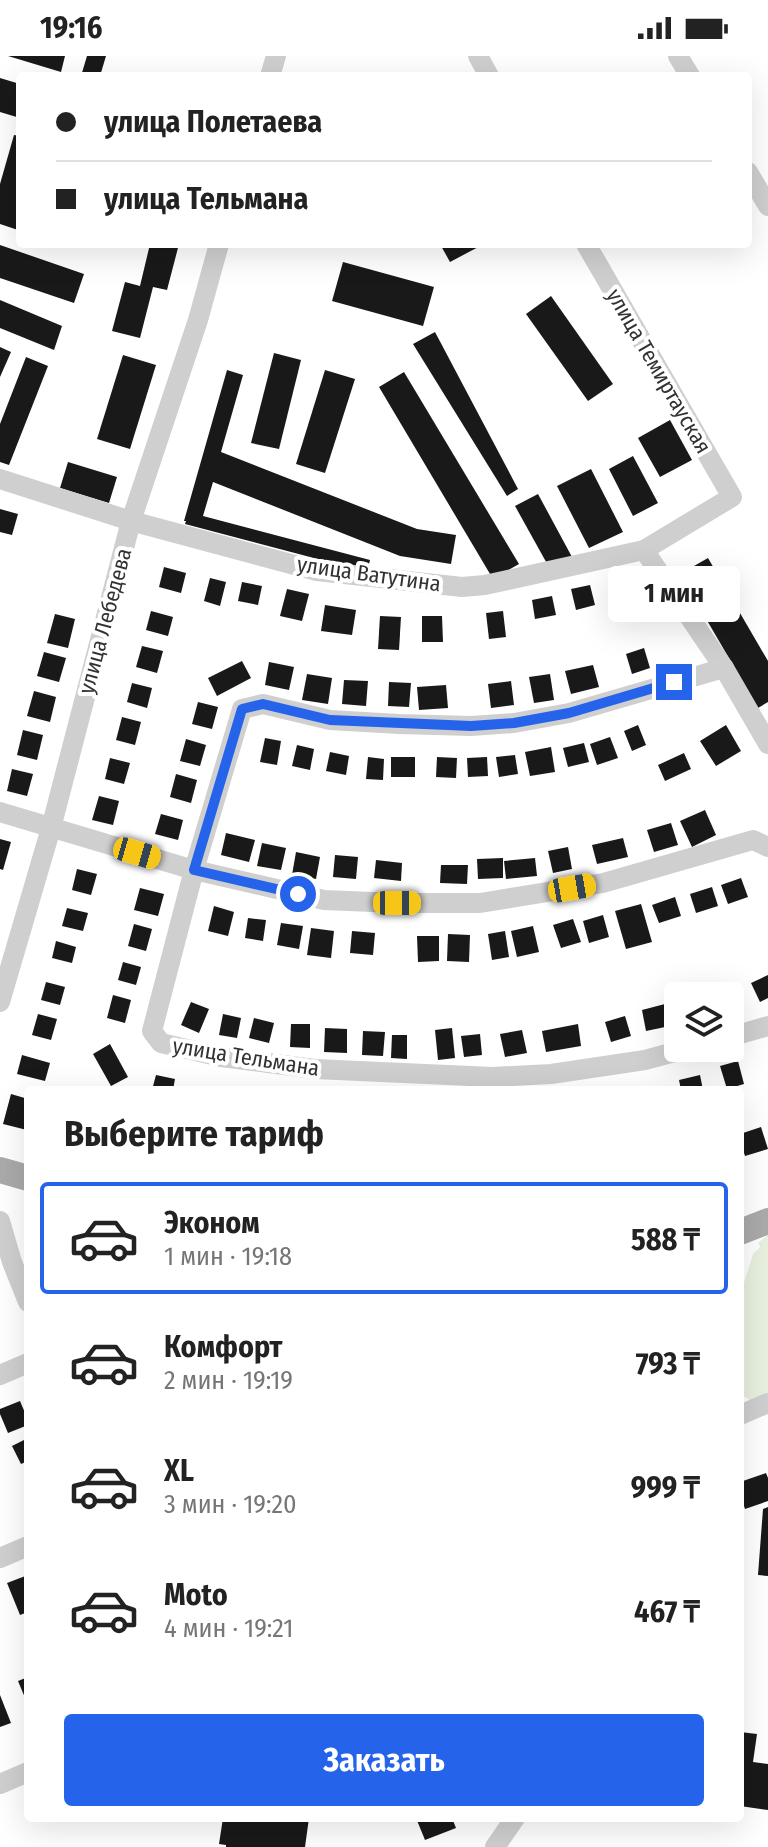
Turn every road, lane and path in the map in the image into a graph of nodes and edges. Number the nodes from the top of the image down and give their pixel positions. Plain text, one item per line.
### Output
1 (752, 179) edge
2 (768, 206) edge
3 (218, 248) edge
4 (588, 248) edge
5 (0, 479) edge
6 (732, 497) joint
7 (131, 521) junction
8 (644, 550) junction
9 (724, 668) junction
10 (768, 744) edge
11 (0, 812) edge
12 (51, 828) junction
13 (760, 844) edge
14 (194, 870) junction
15 (0, 1002) edge
16 (768, 1026) edge
17 (744, 1033) edge
18 (664, 1055) edge
19 (0, 1170) edge
20 (24, 1177) edge
21 (0, 1221) edge
22 (768, 1221) edge
23 (744, 1230) edge
24 (24, 1286) edge
25 (24, 1365) edge
26 (0, 1375) edge
27 (768, 1403) edge
28 (744, 1413) edge
29 (24, 1548) edge
30 (0, 1558) edge
31 (24, 1774) edge
32 (0, 1784) edge
33 (512, 1822) edge
34 (495, 1847) edge

1 - 2 street
3 - 7 street, улица Лебедева
4 - 6 street, улица Темиртауская
5 - 7 street, улица Ватутина
6 - 8 street, улица Ватутина
7 - 8 street, улица Ватутина
7 - 12 street, улица Лебедева
8 - 9 street
9 - 10 street
9 - 14 street, улица Тельмана
11 - 12 street
12 - 14 street
12 - 15 street, улица Лебедева
13 - 14 street
14 - 18 street, улица Тельмана
16 - 17 street
19 - 20 main road
21 - 24 street
22 - 23 main road
25 - 26 street
27 - 28 street
29 - 30 street
31 - 32 street
33 - 34 street

